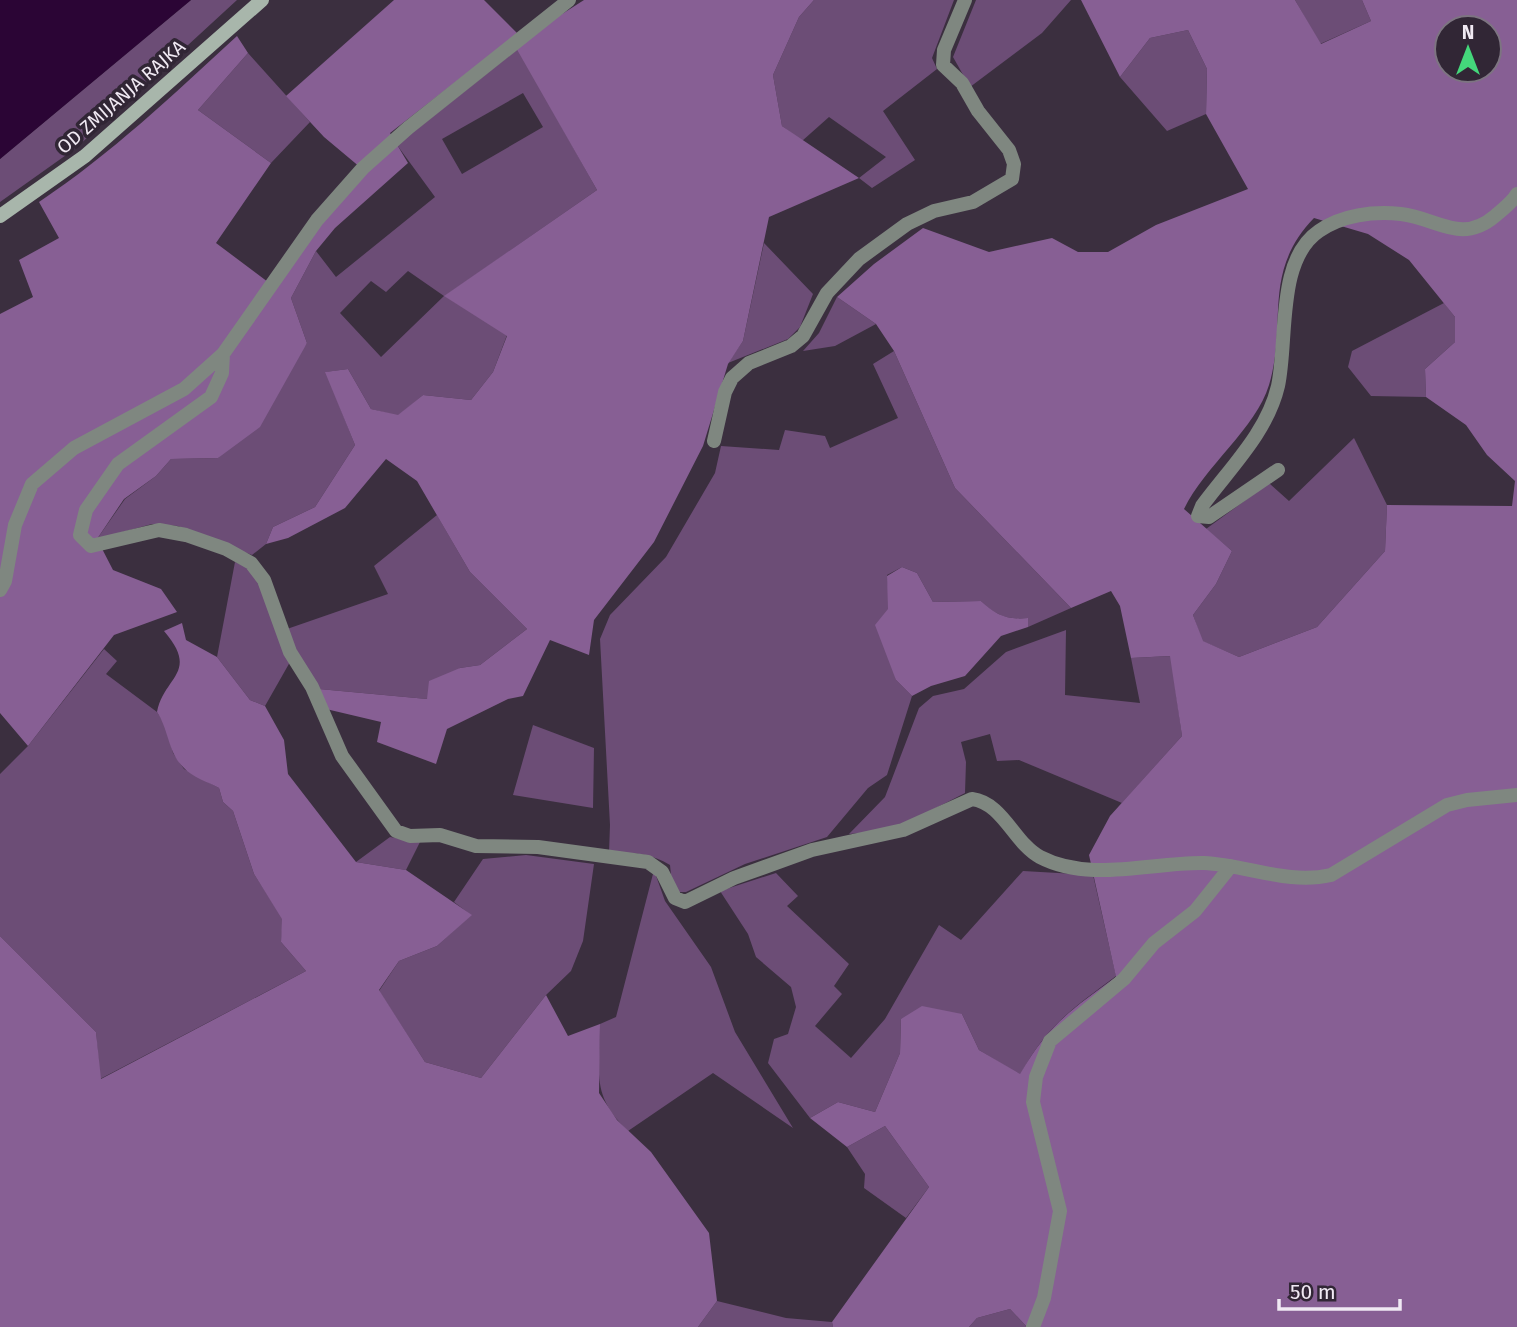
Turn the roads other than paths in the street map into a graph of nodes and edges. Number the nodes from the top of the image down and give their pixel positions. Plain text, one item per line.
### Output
1 (262, 0) edge
2 (569, 0) edge
3 (965, 0) edge
4 (1517, 194) edge
5 (0, 216) edge
6 (223, 354) junction
7 (714, 441) dead end
8 (1278, 470) dead end
9 (0, 590) edge
10 (1517, 795) edge
11 (1231, 866) junction
12 (1033, 1327) edge

1 - 5 street, OD ZMIJANJA RAJKA
2 - 6 street
3 - 7 street
4 - 8 street
6 - 9 street
6 - 11 street
10 - 11 street
11 - 12 street

